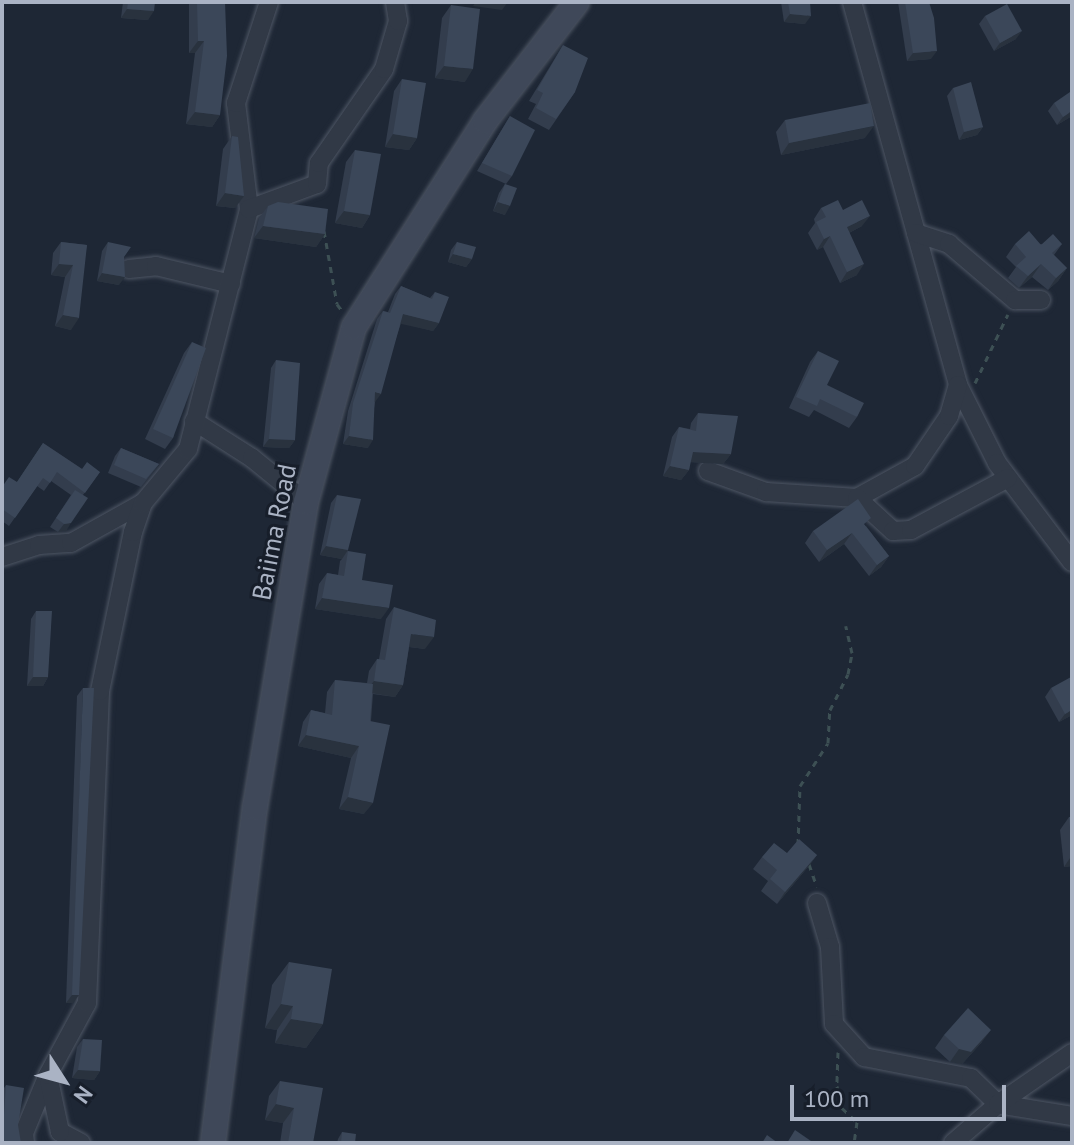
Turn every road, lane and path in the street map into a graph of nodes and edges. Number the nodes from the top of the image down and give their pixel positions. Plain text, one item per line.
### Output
1 (269, 2) edge
2 (577, 2) edge
3 (852, 2) edge
4 (389, 4) edge
5 (249, 209) junction
6 (324, 228) edge
7 (916, 233) junction
8 (129, 269) dead end
9 (231, 284) junction
10 (1015, 300) junction
11 (1041, 300) dead end
12 (354, 327) junction
13 (958, 385) junction
14 (966, 404) junction
15 (194, 421) junction
16 (708, 471) dead end
17 (1008, 478) junction
18 (857, 498) junction
19 (306, 502) junction
20 (143, 503) junction
21 (2, 557) edge
22 (1072, 562) edge
23 (846, 626) dead end
24 (799, 853) edge
25 (806, 861) edge
26 (817, 903) joint
27 (838, 1032) junction
28 (1072, 1053) edge
29 (48, 1075) junction
30 (998, 1104) junction
31 (1072, 1116) edge
32 (25, 1143) edge
33 (81, 1143) edge
34 (213, 1143) edge
35 (854, 1143) edge
36 (953, 1143) edge

1 - 5 street
2 - 12 street, Baiima Road
3 - 7 street
4 - 5 street
5 - 9 street
6 - 12 path
7 - 10 street
7 - 13 street
8 - 9 street
9 - 15 street
10 - 11 street
10 - 14 path
12 - 19 street, Baiima Road
13 - 14 street
13 - 18 street
14 - 17 street
15 - 19 street
15 - 20 street
16 - 18 street
17 - 18 street
17 - 22 street
19 - 34 street, Baiima Road
20 - 21 street
20 - 29 street
23 - 24 path
25 - 26 path
26 - 27 street
27 - 30 street
27 - 35 path
28 - 30 street
29 - 32 street
29 - 33 street
30 - 31 street
30 - 36 street

